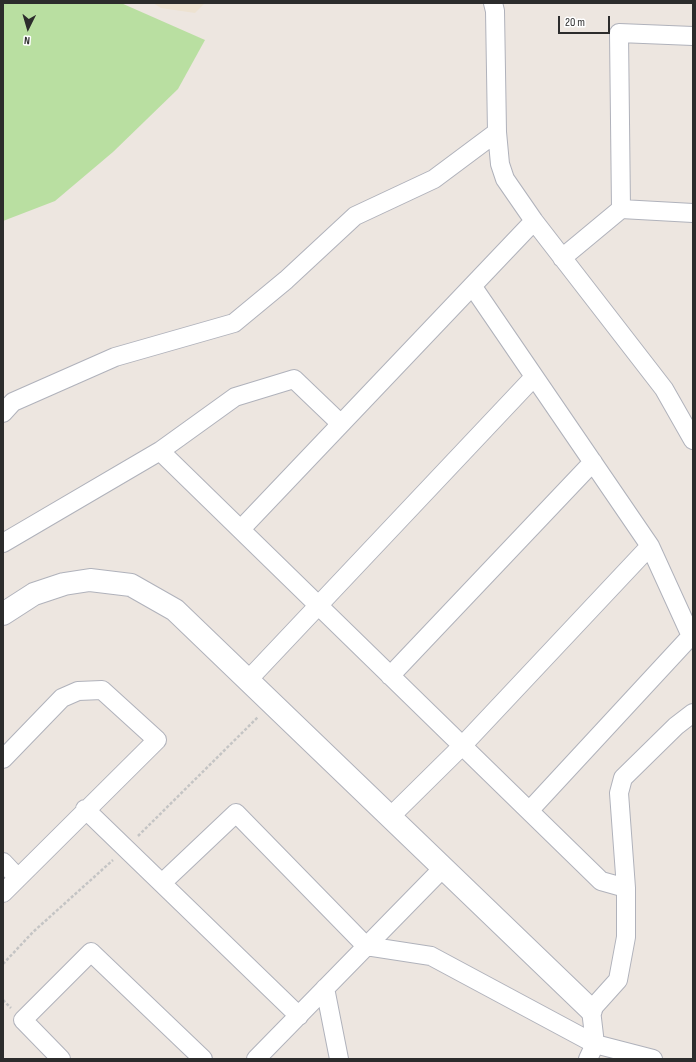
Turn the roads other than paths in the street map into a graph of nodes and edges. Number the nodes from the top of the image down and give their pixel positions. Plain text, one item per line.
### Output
1 (493, 3) edge
2 (693, 36) edge
3 (497, 132) junction
4 (621, 209) junction
5 (693, 213) edge
6 (534, 221) junction
7 (562, 258) junction
8 (472, 287) junction
9 (534, 377) junction
10 (3, 413) edge
11 (341, 424) junction
12 (693, 440) edge
13 (160, 451) junction
14 (593, 462) junction
15 (241, 529) junction
16 (3, 543) edge
17 (650, 546) junction
18 (318, 606) junction
19 (3, 614) edge
20 (390, 676) junction
21 (248, 680) junction
22 (693, 713) edge
23 (462, 746) junction
24 (3, 759) edge
25 (85, 810) junction
26 (529, 811) junction
27 (390, 817) junction
28 (3, 862) edge
29 (443, 868) junction
30 (18, 878) junction
31 (162, 883) junction
32 (626, 888) junction
33 (3, 893) edge
34 (366, 946) junction
35 (325, 988) junction
36 (591, 1010) junction
37 (298, 1016) junction
38 (592, 1052) edge
39 (61, 1059) edge
40 (202, 1059) edge
41 (256, 1059) edge
42 (339, 1059) edge
43 (653, 1059) edge

1 - 3 street
2 - 4 street
3 - 6 street
3 - 10 street
4 - 5 street
4 - 7 street
6 - 7 street
6 - 8 street
7 - 12 street
8 - 9 street
8 - 11 street
9 - 14 street
9 - 18 street
11 - 13 street
11 - 15 street
13 - 15 street
13 - 16 street
14 - 17 street
14 - 20 street
15 - 18 street
17 - 23 street
17 - 26 street
18 - 20 street
18 - 21 street
19 - 21 street
20 - 23 street
21 - 27 street
22 - 32 street
23 - 26 street
23 - 27 street
24 - 25 street
25 - 30 street
25 - 31 street
26 - 32 street
27 - 29 street
28 - 30 street
29 - 34 street
29 - 36 street
30 - 33 street
31 - 34 street
31 - 37 street
32 - 36 street
34 - 35 street
34 - 38 street
35 - 37 street
35 - 42 street
36 - 38 street
37 - 41 street
38 - 43 street
39 - 40 street

